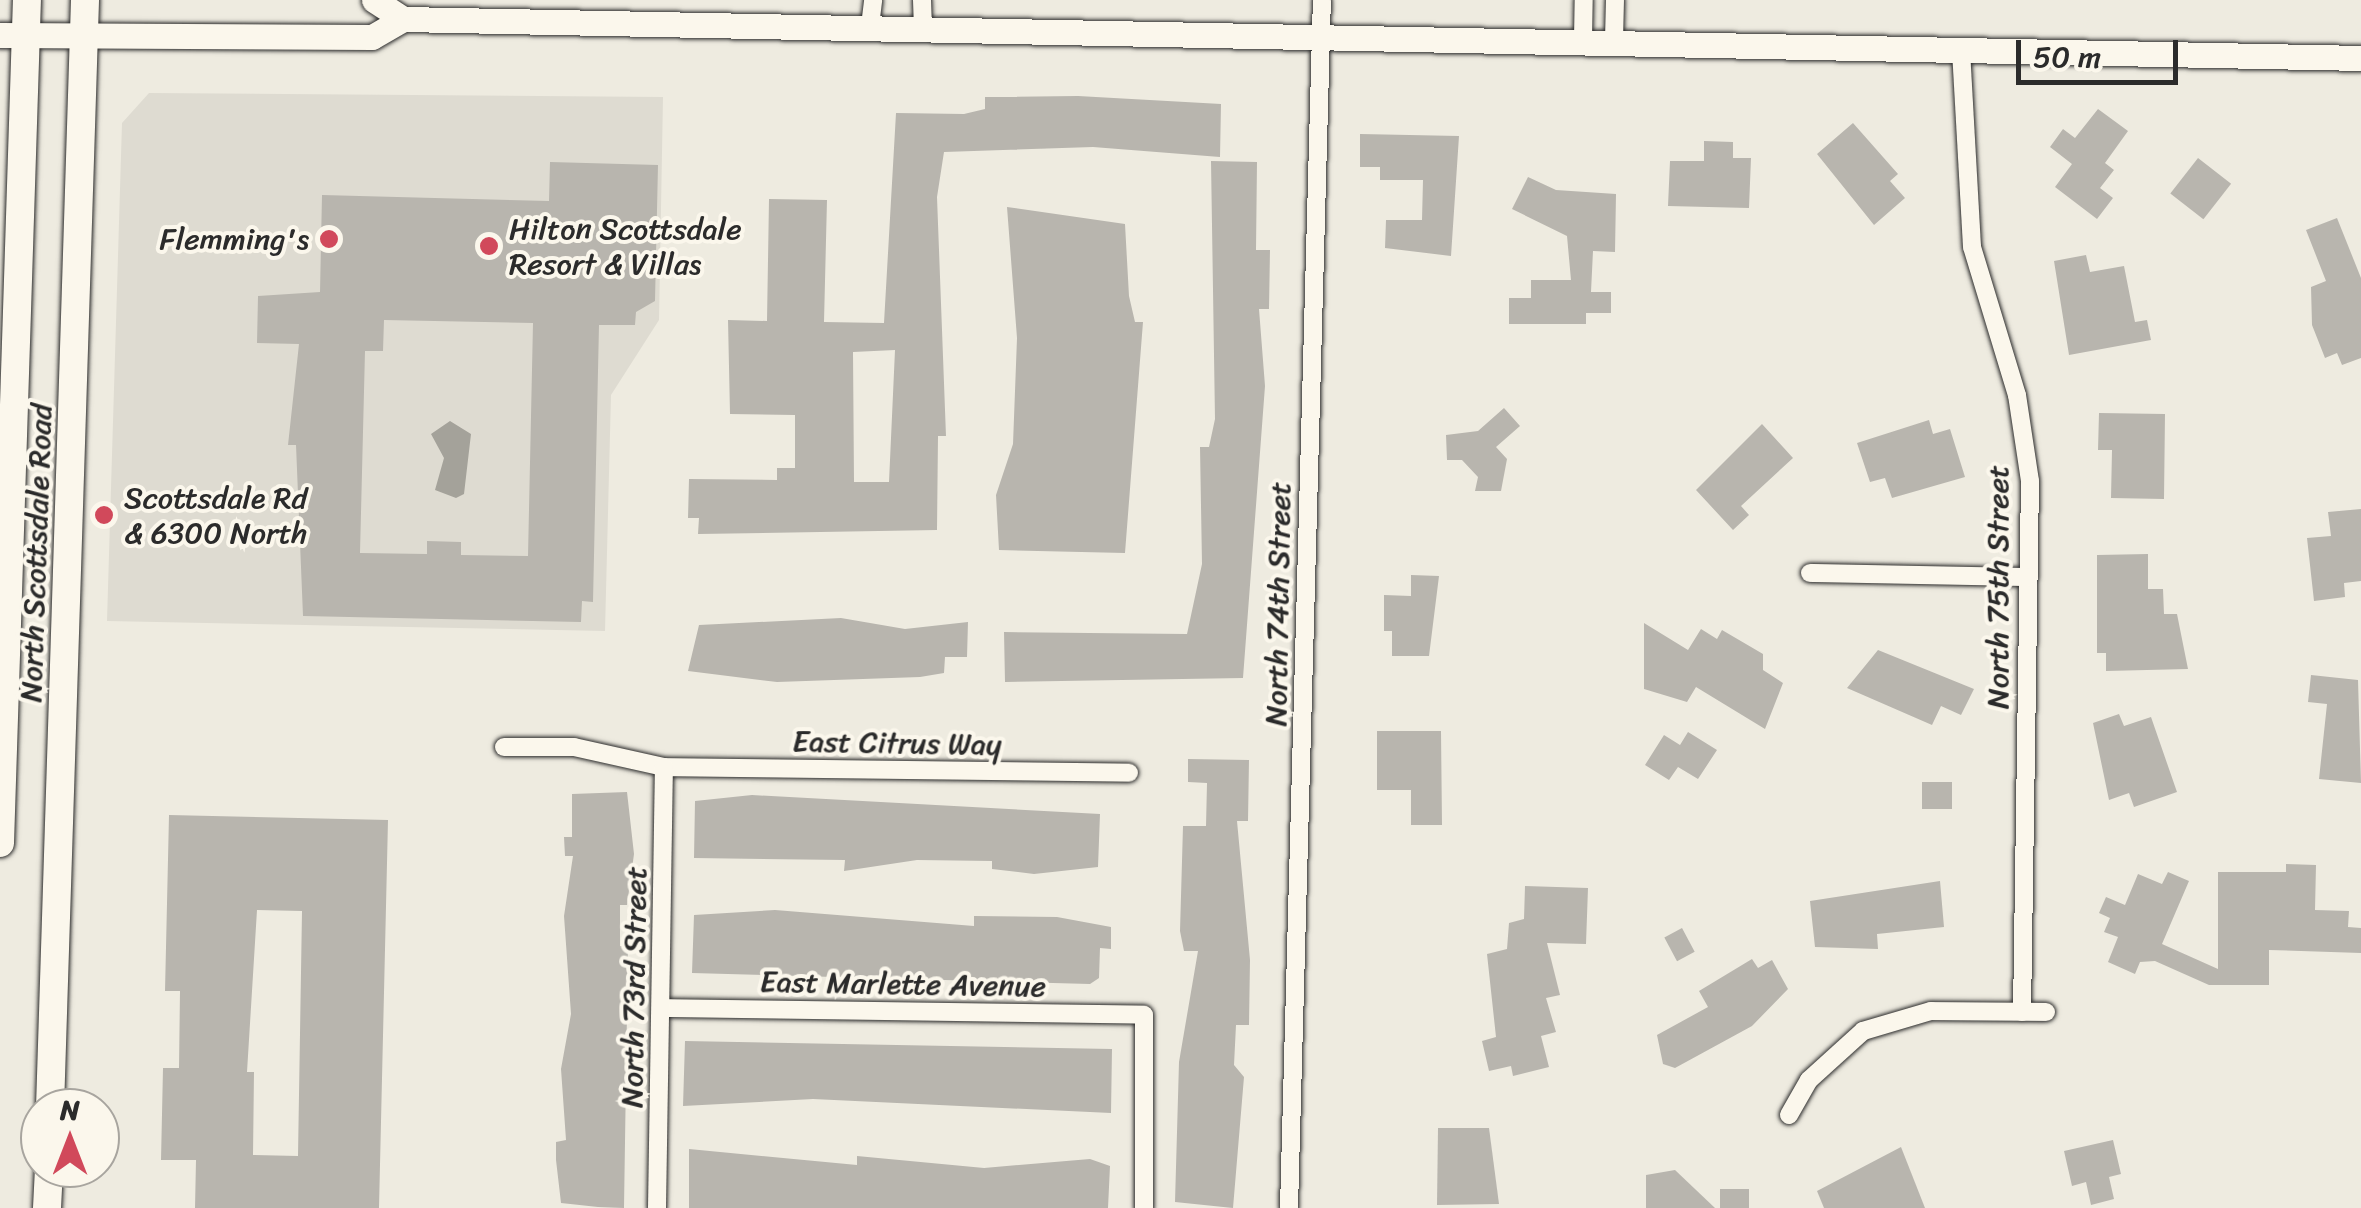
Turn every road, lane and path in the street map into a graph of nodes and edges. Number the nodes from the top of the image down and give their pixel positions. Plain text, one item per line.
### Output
1 (27, 0) edge
2 (85, 0) edge
3 (374, 0) edge
4 (922, 0) edge
5 (1322, 0) edge
6 (1584, 0) edge
7 (1615, 0) edge
8 (872, 13) edge
9 (403, 18) junction
10 (924, 26) junction
11 (13, 35) edge
12 (84, 36) junction
13 (1320, 36) junction
14 (1583, 39) junction
15 (1614, 40) junction
16 (1961, 50) junction
17 (2361, 58) edge
18 (1810, 573) dead end
19 (2028, 577) junction
20 (504, 747) dead end
21 (664, 768) junction
22 (1129, 773) dead end
23 (0, 843) edge
24 (662, 1008) junction
25 (2022, 1012) junction
26 (2046, 1012) dead end
27 (51, 1088) edge
28 (1790, 1116) dead end
29 (1293, 1206) edge
30 (658, 1208) edge
31 (1144, 1208) edge

1 - 11 main road, North Scottsdale Road
2 - 12 main road, North Scottsdale Road
3 - 9 main road
4 - 10 street
5 - 13 street, North 74th Street
6 - 14 street
7 - 15 street
8 - 9 main road
8 - 10 main road
9 - 12 main road
10 - 13 main road
11 - 12 main road
11 - 23 main road, North Scottsdale Road
12 - 27 main road, North Scottsdale Road
13 - 14 main road
13 - 29 street, North 74th Street
14 - 15 main road
15 - 16 main road
16 - 17 main road
16 - 19 street, North 75th Street
18 - 19 street
19 - 25 street, North 75th Street
20 - 21 street, East Citrus Way
21 - 22 street, East Citrus Way
21 - 24 street, North 73rd Street
24 - 30 street, North 73rd Street
24 - 31 street, East Marlette Avenue
25 - 26 street
25 - 28 street

